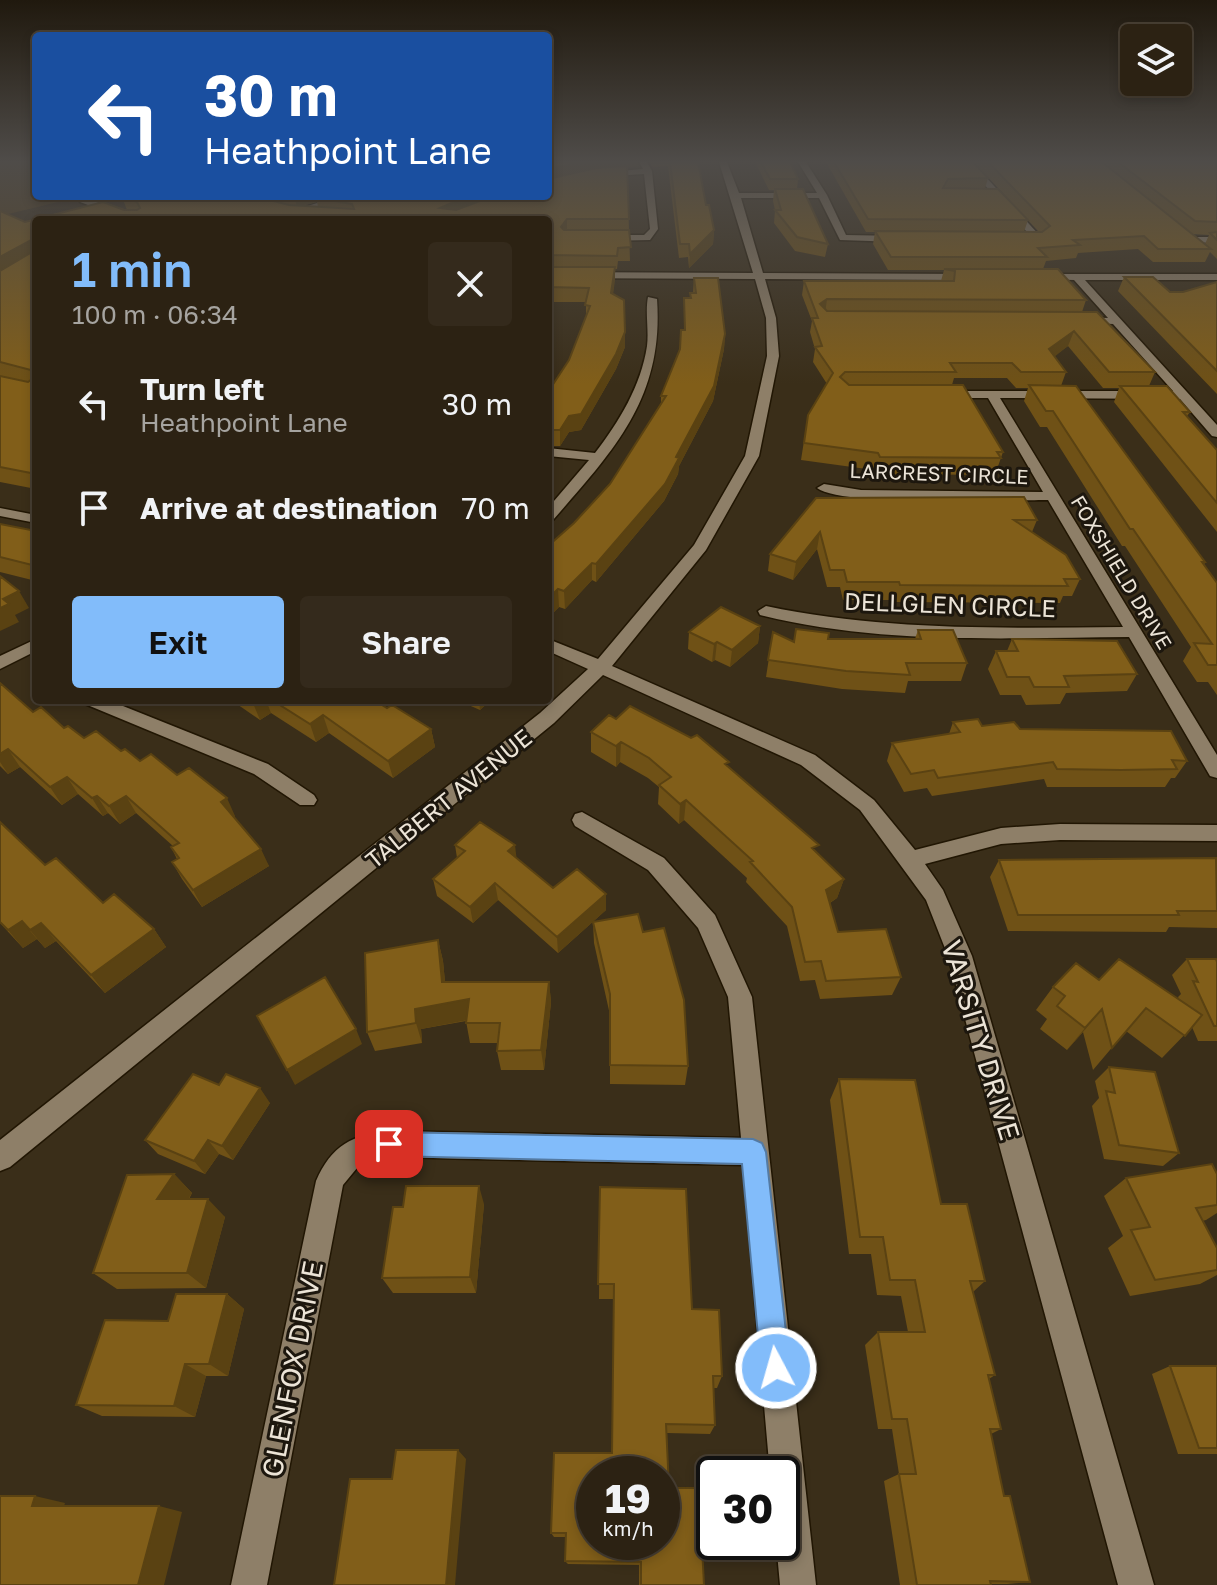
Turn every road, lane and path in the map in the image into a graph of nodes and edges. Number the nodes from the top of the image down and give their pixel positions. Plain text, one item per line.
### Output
1 (649, 236) edge
2 (747, 236) edge
3 (842, 236) edge
4 (1035, 236) edge
5 (1181, 236) edge
6 (583, 238) edge
7 (918, 239) edge
8 (1023, 239) edge
9 (1186, 240) junction
10 (1217, 240) edge
11 (1196, 248) edge
12 (552, 275) edge
13 (759, 277) junction
14 (986, 277) edge
15 (1031, 277) edge
16 (1077, 277) junction
17 (1217, 277) edge
18 (652, 299) dead end
19 (1070, 320) edge
20 (1116, 321) junction
21 (933, 394) edge
22 (992, 394) junction
23 (1183, 395) junction
24 (1217, 433) edge
25 (552, 452) edge
26 (600, 457) junction
27 (824, 488) dead end
28 (1053, 496) junction
29 (0, 512) edge
30 (552, 512) edge
31 (32, 518) edge
32 (766, 611) dead end
33 (1134, 632) junction
34 (552, 646) edge
35 (31, 653) edge
36 (0, 663) edge
37 (601, 667) junction
38 (101, 704) edge
39 (1217, 771) edge
40 (307, 800) dead end
41 (582, 820) dead end
42 (1217, 833) edge
43 (910, 860) junction
44 (753, 1152) junction
45 (0, 1157) edge
46 (249, 1585) edge
47 (798, 1585) edge
48 (1136, 1585) edge

1 - 6 street
2 - 13 street, TALBERT AVENUE
3 - 7 street
4 - 8 street
5 - 9 street
9 - 10 street
9 - 11 street
12 - 13 street
13 - 14 street
13 - 37 street, TALBERT AVENUE
15 - 16 street
16 - 17 street
16 - 20 street
18 - 26 street
19 - 20 street
20 - 23 street
21 - 22 street
22 - 23 street
22 - 28 street, FOXSHIELD DRIVE
23 - 24 street
25 - 26 street
26 - 30 street
27 - 28 street, LARCREST CIRCLE
28 - 33 street, FOXSHIELD DRIVE
29 - 31 street
32 - 33 street, DELLGLEN CIRCLE
33 - 39 street, FOXSHIELD DRIVE
34 - 37 street, VARSITY DRIVE
35 - 36 street
37 - 43 street, VARSITY DRIVE
37 - 45 street, TALBERT AVENUE
38 - 40 street
41 - 44 street
42 - 43 street
43 - 48 street, VARSITY DRIVE
44 - 46 street, GLENFOX DRIVE
44 - 47 street

